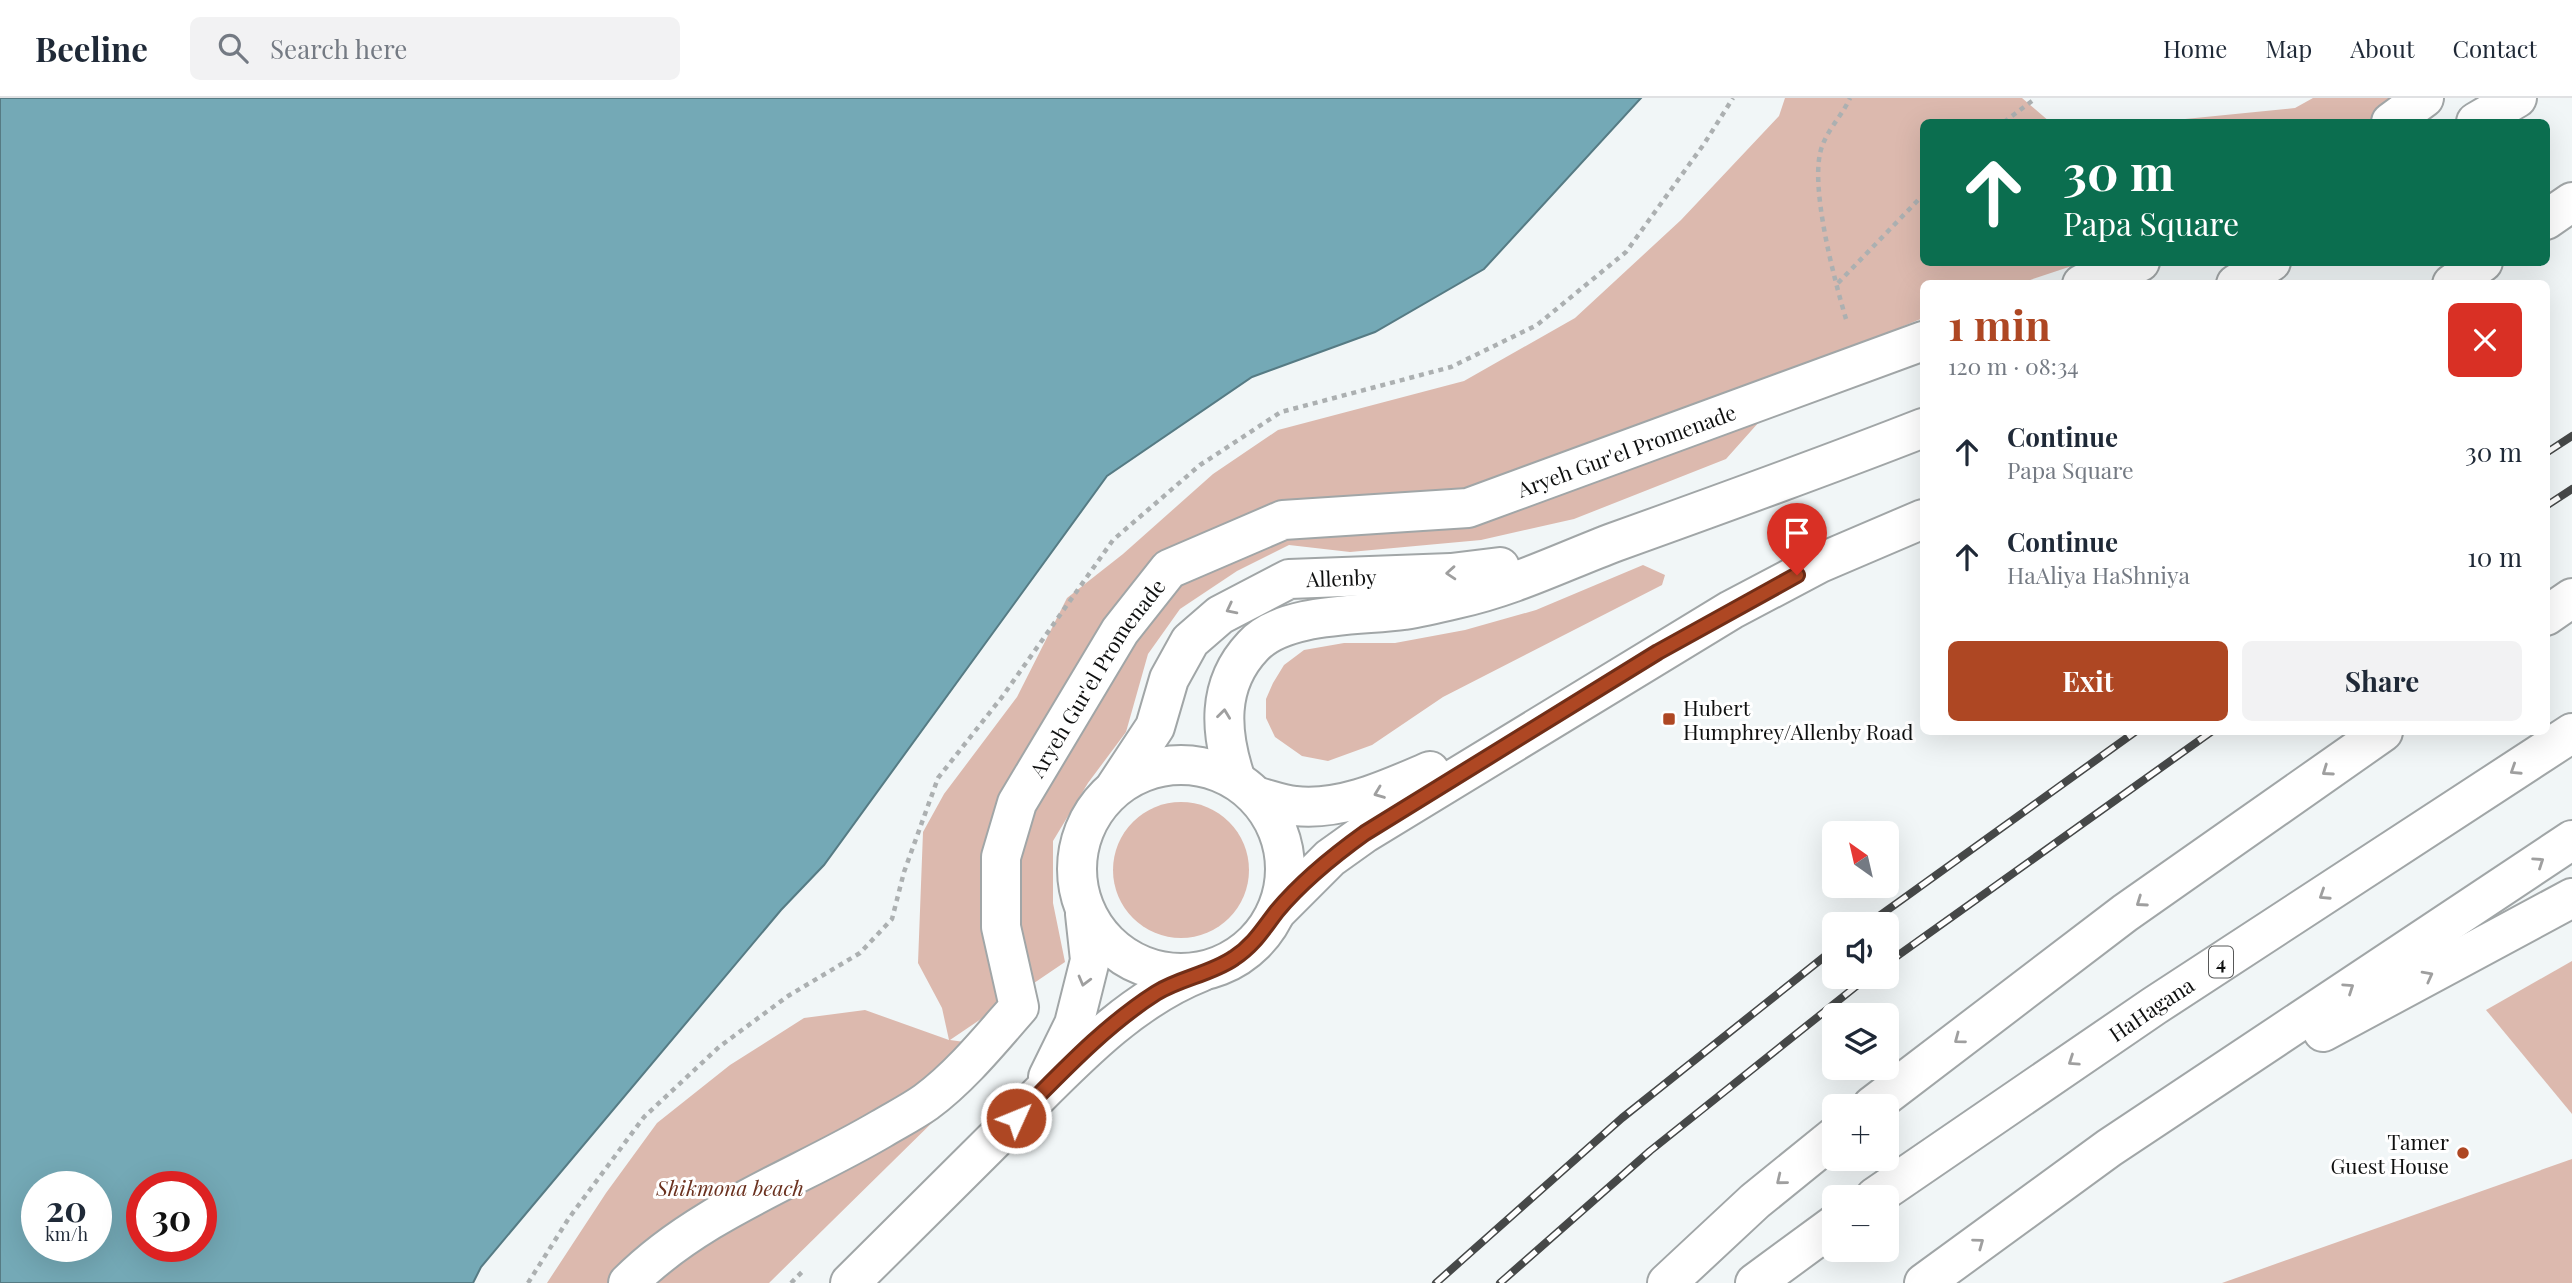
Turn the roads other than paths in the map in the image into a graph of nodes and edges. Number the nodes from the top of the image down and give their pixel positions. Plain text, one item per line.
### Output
1 (2424, 98) edge
2 (2395, 119) edge
3 (2572, 202) edge
4 (2550, 217) edge
5 (2129, 266) edge
6 (2477, 266) edge
7 (2092, 280) edge
8 (2458, 280) edge
9 (1920, 342) edge
10 (1920, 429) edge
11 (1920, 520) edge
12 (1591, 551) junction
13 (2572, 598) edge
14 (2550, 613) edge
15 (1658, 652) junction
16 (2572, 733) edge
17 (2379, 735) edge
18 (1116, 786) junction
19 (1247, 788) junction
20 (2572, 840) edge
21 (2572, 898) edge
22 (1277, 911) junction
23 (1085, 914) junction
24 (1201, 972) junction
25 (1888, 1094) edge
26 (1035, 1100) junction
27 (1822, 1147) edge
28 (2109, 1148) junction
29 (1893, 1185) edge
30 (1822, 1234) edge
31 (628, 1283) edge
32 (850, 1283) edge
33 (1667, 1283) edge
34 (1755, 1283) edge
35 (1924, 1283) edge

1 - 2 main road
3 - 4 main road
5 - 7 main road
6 - 8 main road
9 - 31 main road, Aryeh Gur'el Promenade
10 - 12 main road, Allenby
11 - 15 main road
12 -> 18 main road, Allenby
19 -> 12 main road, Allenby
13 - 14 main road
15 -> 19 main road
15 - 22 main road
16 -> 29 main road, HaHagana / 4
17 -> 25 main road
18 - 19 main road
18 - 23 main road
19 - 22 main road
28 -> 20 main road
28 -> 21 main road
22 - 24 main road
23 - 24 main road
23 -> 26 main road
24 - 26 main road
26 - 32 main road
27 -> 33 main road
35 -> 28 main road
30 - 34 main road

